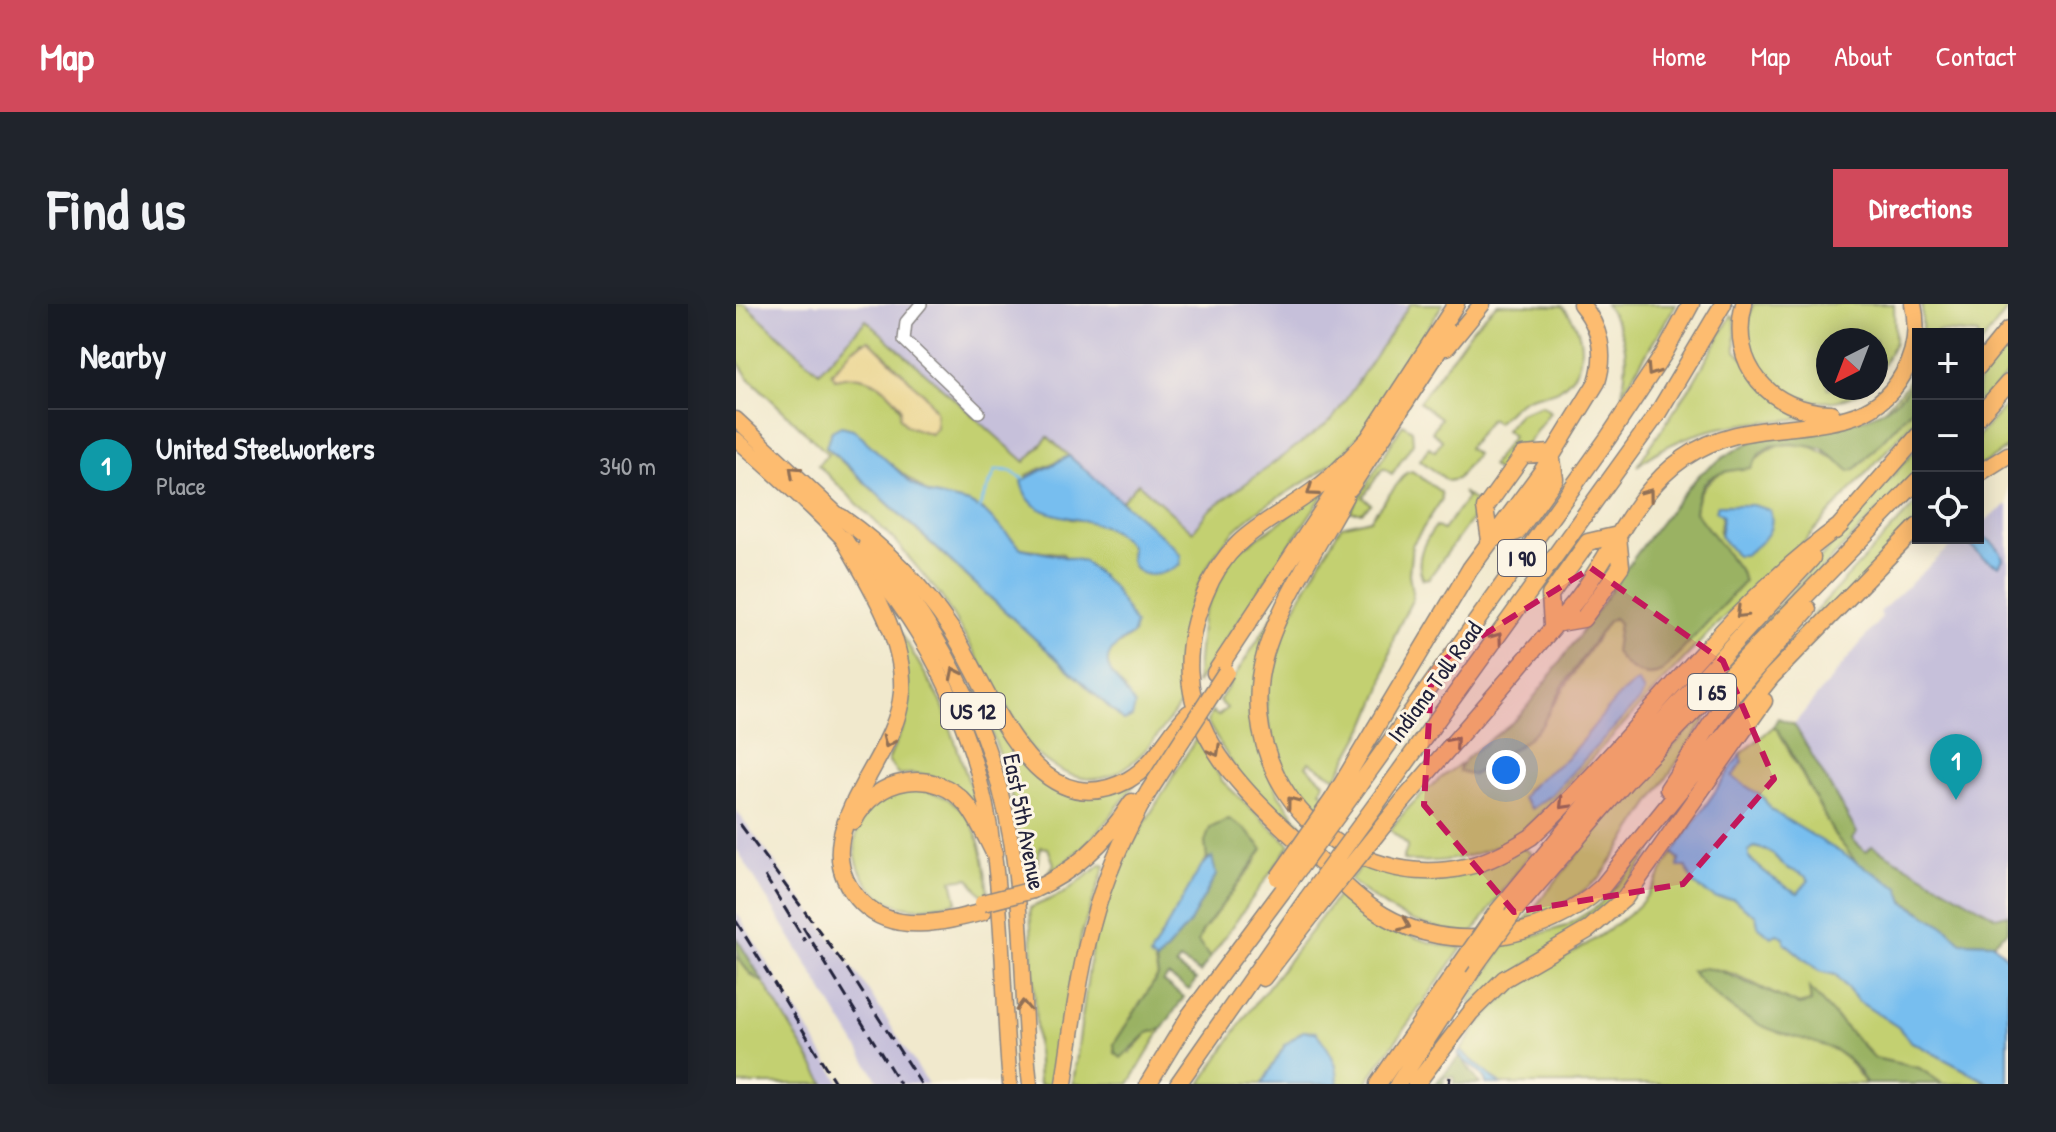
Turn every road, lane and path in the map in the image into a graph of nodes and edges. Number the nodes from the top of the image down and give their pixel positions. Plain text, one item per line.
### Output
1 (921, 304) edge
2 (1456, 304) edge
3 (1467, 304) edge
4 (1482, 304) edge
5 (1581, 304) edge
6 (1691, 304) edge
7 (1723, 304) edge
8 (1744, 304) edge
9 (1904, 304) edge
10 (1913, 304) edge
11 (2008, 330) edge
12 (1984, 360) edge
13 (1428, 370) junction
14 (2008, 383) edge
15 (1984, 410) edge
16 (979, 412) dead end
17 (736, 419) edge
18 (1369, 438) junction
19 (736, 439) edge
20 (1912, 443) edge
21 (1551, 453) junction
22 (2008, 455) edge
23 (1981, 472) edge
24 (1912, 487) edge
25 (1912, 489) edge
26 (1345, 496) junction
27 (841, 517) junction
28 (1841, 525) junction
29 (1912, 532) edge
30 (1618, 535) junction
31 (844, 539) junction
32 (1490, 540) junction
33 (1552, 625) junction
34 (1797, 654) junction
35 (1220, 672) junction
36 (1139, 786) junction
37 (1338, 803) junction
38 (1136, 812) junction
39 (994, 853) junction
40 (1618, 868) junction
41 (1033, 894) junction
42 (1312, 903) junction
43 (983, 908) junction
44 (1010, 1084) edge
45 (1030, 1084) edge
46 (1064, 1084) edge
47 (1148, 1084) edge
48 (1178, 1084) edge
49 (1378, 1084) edge
50 (1398, 1084) edge
51 (1416, 1084) edge

1 - 16 street
2 - 18 highway
3 - 13 highway
4 - 13 highway
5 - 21 highway
6 -> 37 highway, Indiana Toll Road / I 90
42 -> 7 highway, Indiana Toll Road / I 90, bridge
8 - 9 highway
30 -> 10 highway
11 - 12 highway
13 - 26 highway
14 - 15 highway
27 -> 17 main road, East 5th Avenue / US 12
18 - 35 highway
18 -> 40 highway
19 - 31 main road, East 5th Avenue / US 12
20 - 28 highway, I 65
21 - 32 highway
21 - 32 highway
22 - 23 highway
24 - 50 highway, I 65, bridge
25 - 40 highway
28 -> 26 highway
26 - 35 highway
27 - 36 highway
45 -> 27 main road, East 5th Avenue / US 12
28 - 49 highway, I 65, bridge
29 - 34 highway
30 - 33 highway
30 - 33 highway
31 - 39 main road, East 5th Avenue / US 12
31 -> 43 highway
32 - 37 highway
42 -> 33 highway, bridge
34 - 40 highway
34 - 51 highway
35 - 36 highway, bridge
35 - 36 highway
36 - 38 highway
36 - 41 highway
37 - 47 highway, Indiana Toll Road / I 90, bridge
38 - 41 highway
38 - 46 highway
39 - 43 highway
39 - 44 main road, East 5th Avenue / US 12
41 - 43 highway, bridge
42 - 48 highway

